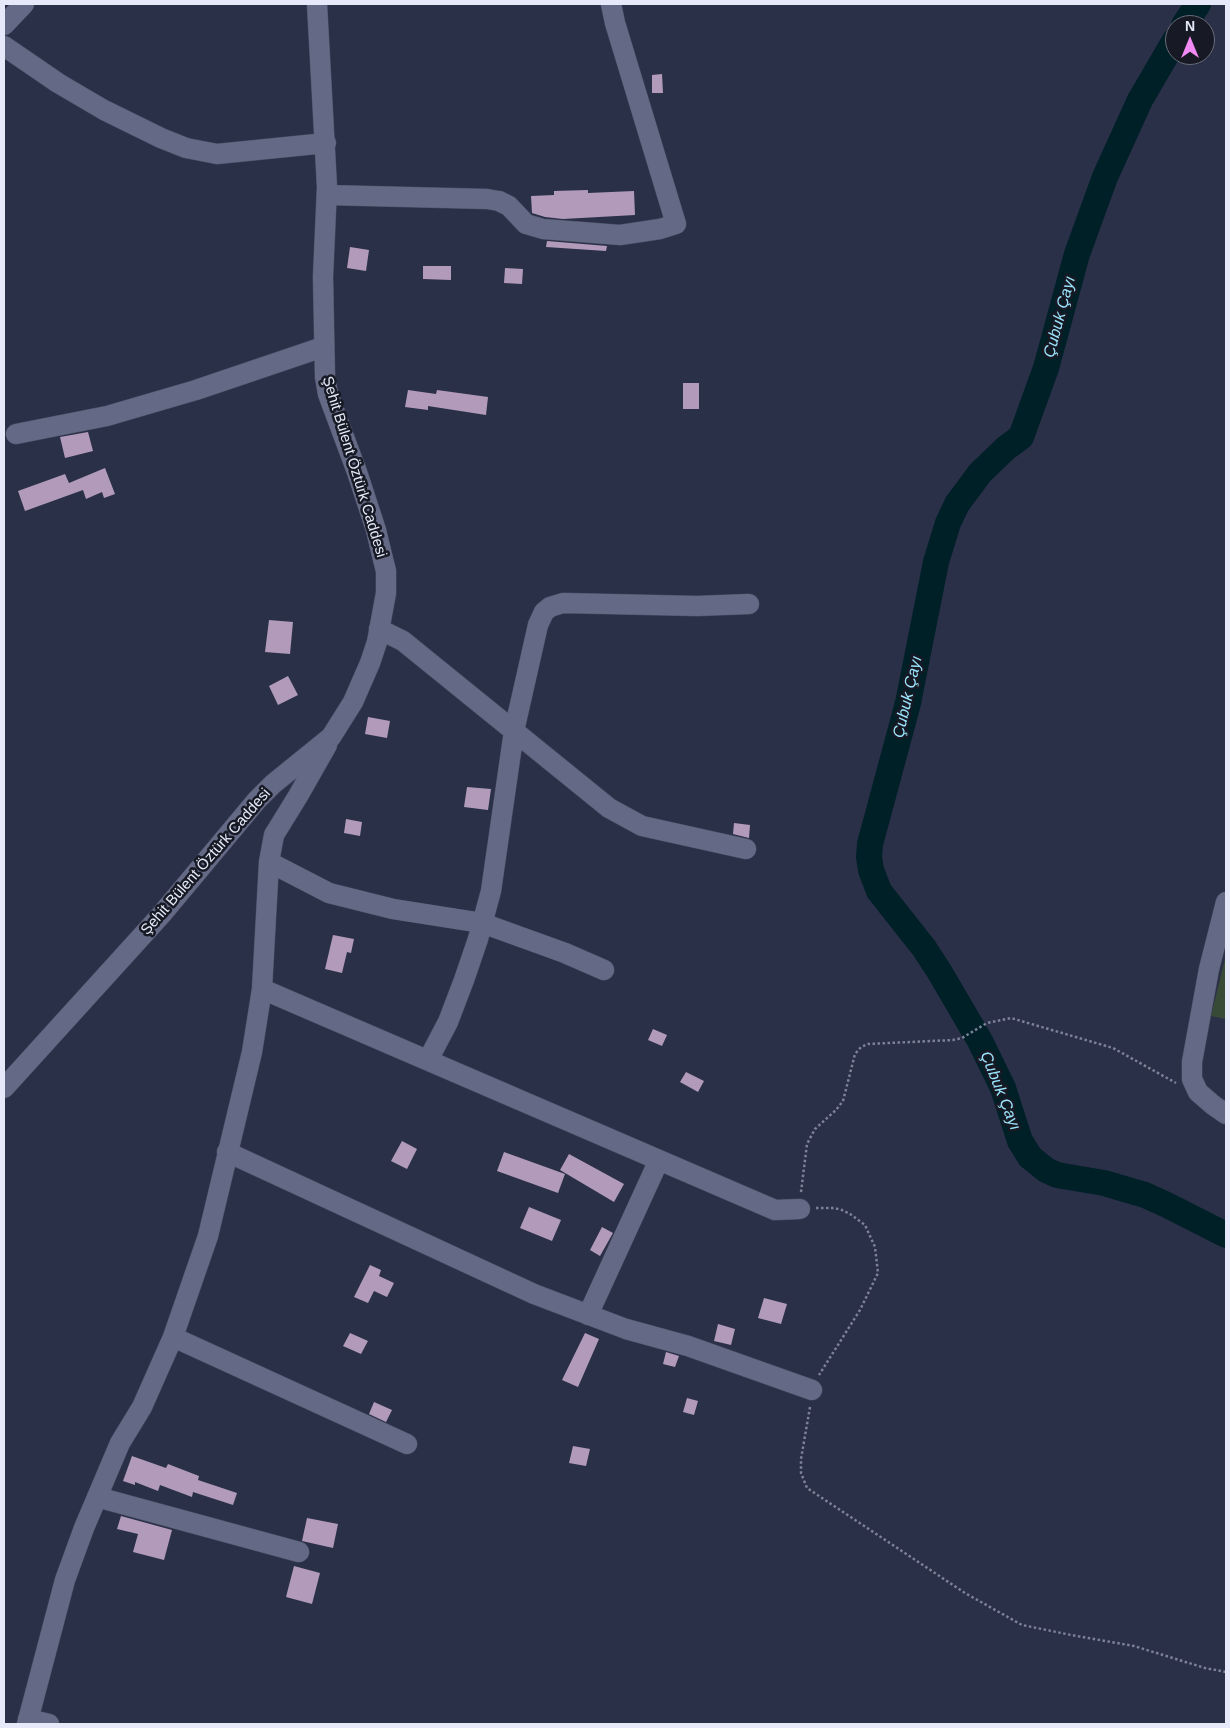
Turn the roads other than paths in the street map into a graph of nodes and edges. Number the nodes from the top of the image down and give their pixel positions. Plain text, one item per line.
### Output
1 (24, 4) edge
2 (317, 4) edge
3 (611, 4) edge
4 (4, 25) edge
5 (4, 46) edge
6 (326, 143) junction
7 (327, 195) junction
8 (323, 347) junction
9 (16, 434) dead end
10 (749, 604) dead end
11 (380, 629) junction
12 (514, 731) junction
13 (331, 737) junction
14 (746, 850) dead end
15 (270, 862) junction
16 (1226, 902) edge
17 (482, 923) junction
18 (604, 970) dead end
19 (262, 989) junction
20 (428, 1060) junction
21 (4, 1088) edge
22 (1226, 1114) edge
23 (227, 1152) junction
24 (659, 1160) junction
25 (800, 1209) road end
26 (588, 1315) junction
27 (173, 1337) junction
28 (812, 1390) road end
29 (407, 1444) dead end
30 (97, 1497) junction
31 (298, 1552) dead end
32 (28, 1722) edge
33 (48, 1724) edge

1 - 4 street
2 - 6 street, Şehit Bülent Öztürk Caddesi
3 - 7 street
5 - 6 street
6 - 7 street, Şehit Bülent Öztürk Caddesi
7 - 8 street, Şehit Bülent Öztürk Caddesi
8 - 9 street
8 - 11 street, Şehit Bülent Öztürk Caddesi
10 - 12 street
11 - 12 street
11 - 13 street, Şehit Bülent Öztürk Caddesi
12 - 14 street
12 - 17 street
13 - 15 street
13 - 21 street, Şehit Bülent Öztürk Caddesi
15 - 17 street
15 - 19 street
16 - 22 street
17 - 18 street
17 - 20 street
19 - 20 street
19 - 23 street
20 - 24 street
23 - 26 street
23 - 27 street
24 - 25 street
24 - 26 street
26 - 28 street
27 - 29 street
27 - 30 street
30 - 31 street
30 - 32 street
32 - 33 street

